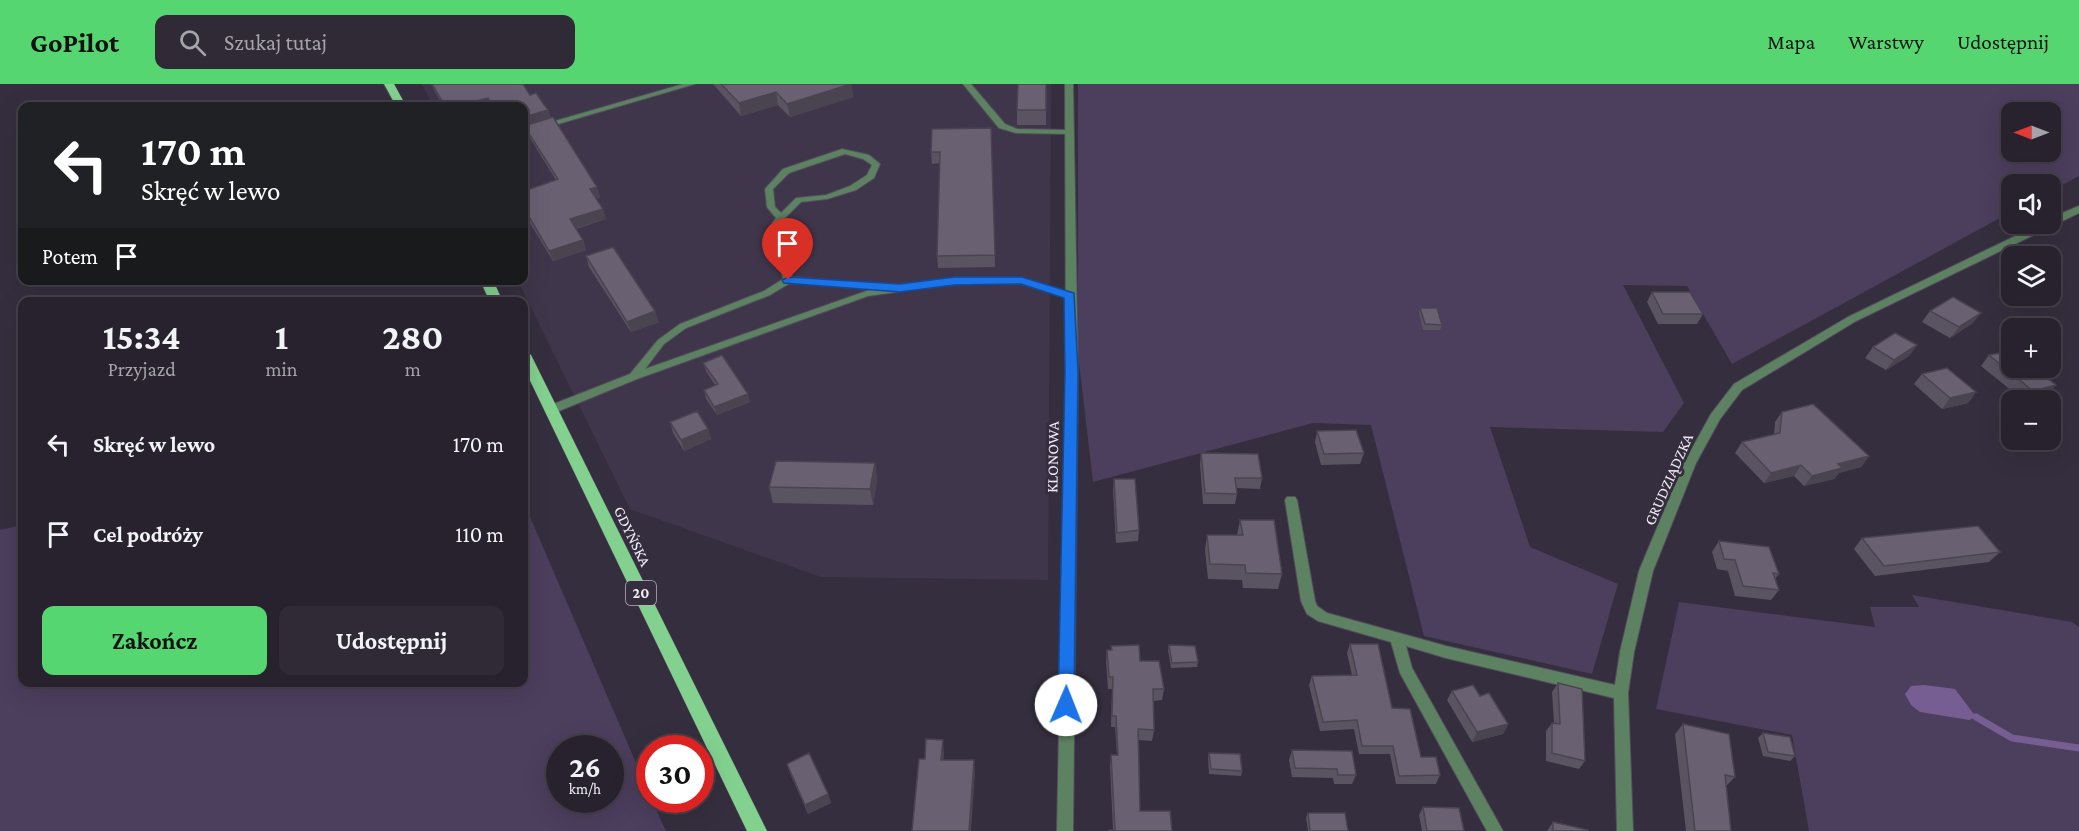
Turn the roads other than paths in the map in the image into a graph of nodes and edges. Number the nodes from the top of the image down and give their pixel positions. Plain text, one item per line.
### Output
1 (389, 84) edge
2 (691, 84) edge
3 (967, 84) edge
4 (1069, 84) edge
5 (399, 102) edge
6 (528, 131) edge
7 (1069, 132) junction
8 (2079, 209) edge
9 (2061, 217) edge
10 (781, 218) junction
11 (2024, 234) edge
12 (788, 280) junction
13 (900, 288) junction
14 (1070, 296) junction
15 (528, 363) edge
16 (632, 377) junction
17 (550, 410) junction
18 (1291, 500) dead end
19 (1397, 637) junction
20 (1621, 693) junction
21 (757, 831) edge
22 (1065, 831) edge
23 (1495, 831) edge
24 (1625, 831) edge

1 - 5 main road
2 - 6 lane
3 - 7 lane
4 - 7 street, KLONOWA
7 - 14 street, KLONOWA
8 - 9 street, GRUDZIĄDZKA
10 - 10 lane
10 - 12 lane
11 - 20 street, GRUDZIĄDZKA
12 - 13 lane
12 - 16 lane
13 - 14 lane
13 - 16 lane
14 - 22 street, KLONOWA
15 - 17 main road, GDYŃSKA / 20
16 - 17 lane
17 - 21 main road, GDYŃSKA / 20
18 - 19 street
19 - 20 street
19 - 23 street
20 - 24 street, GRUDZIĄDZKA

